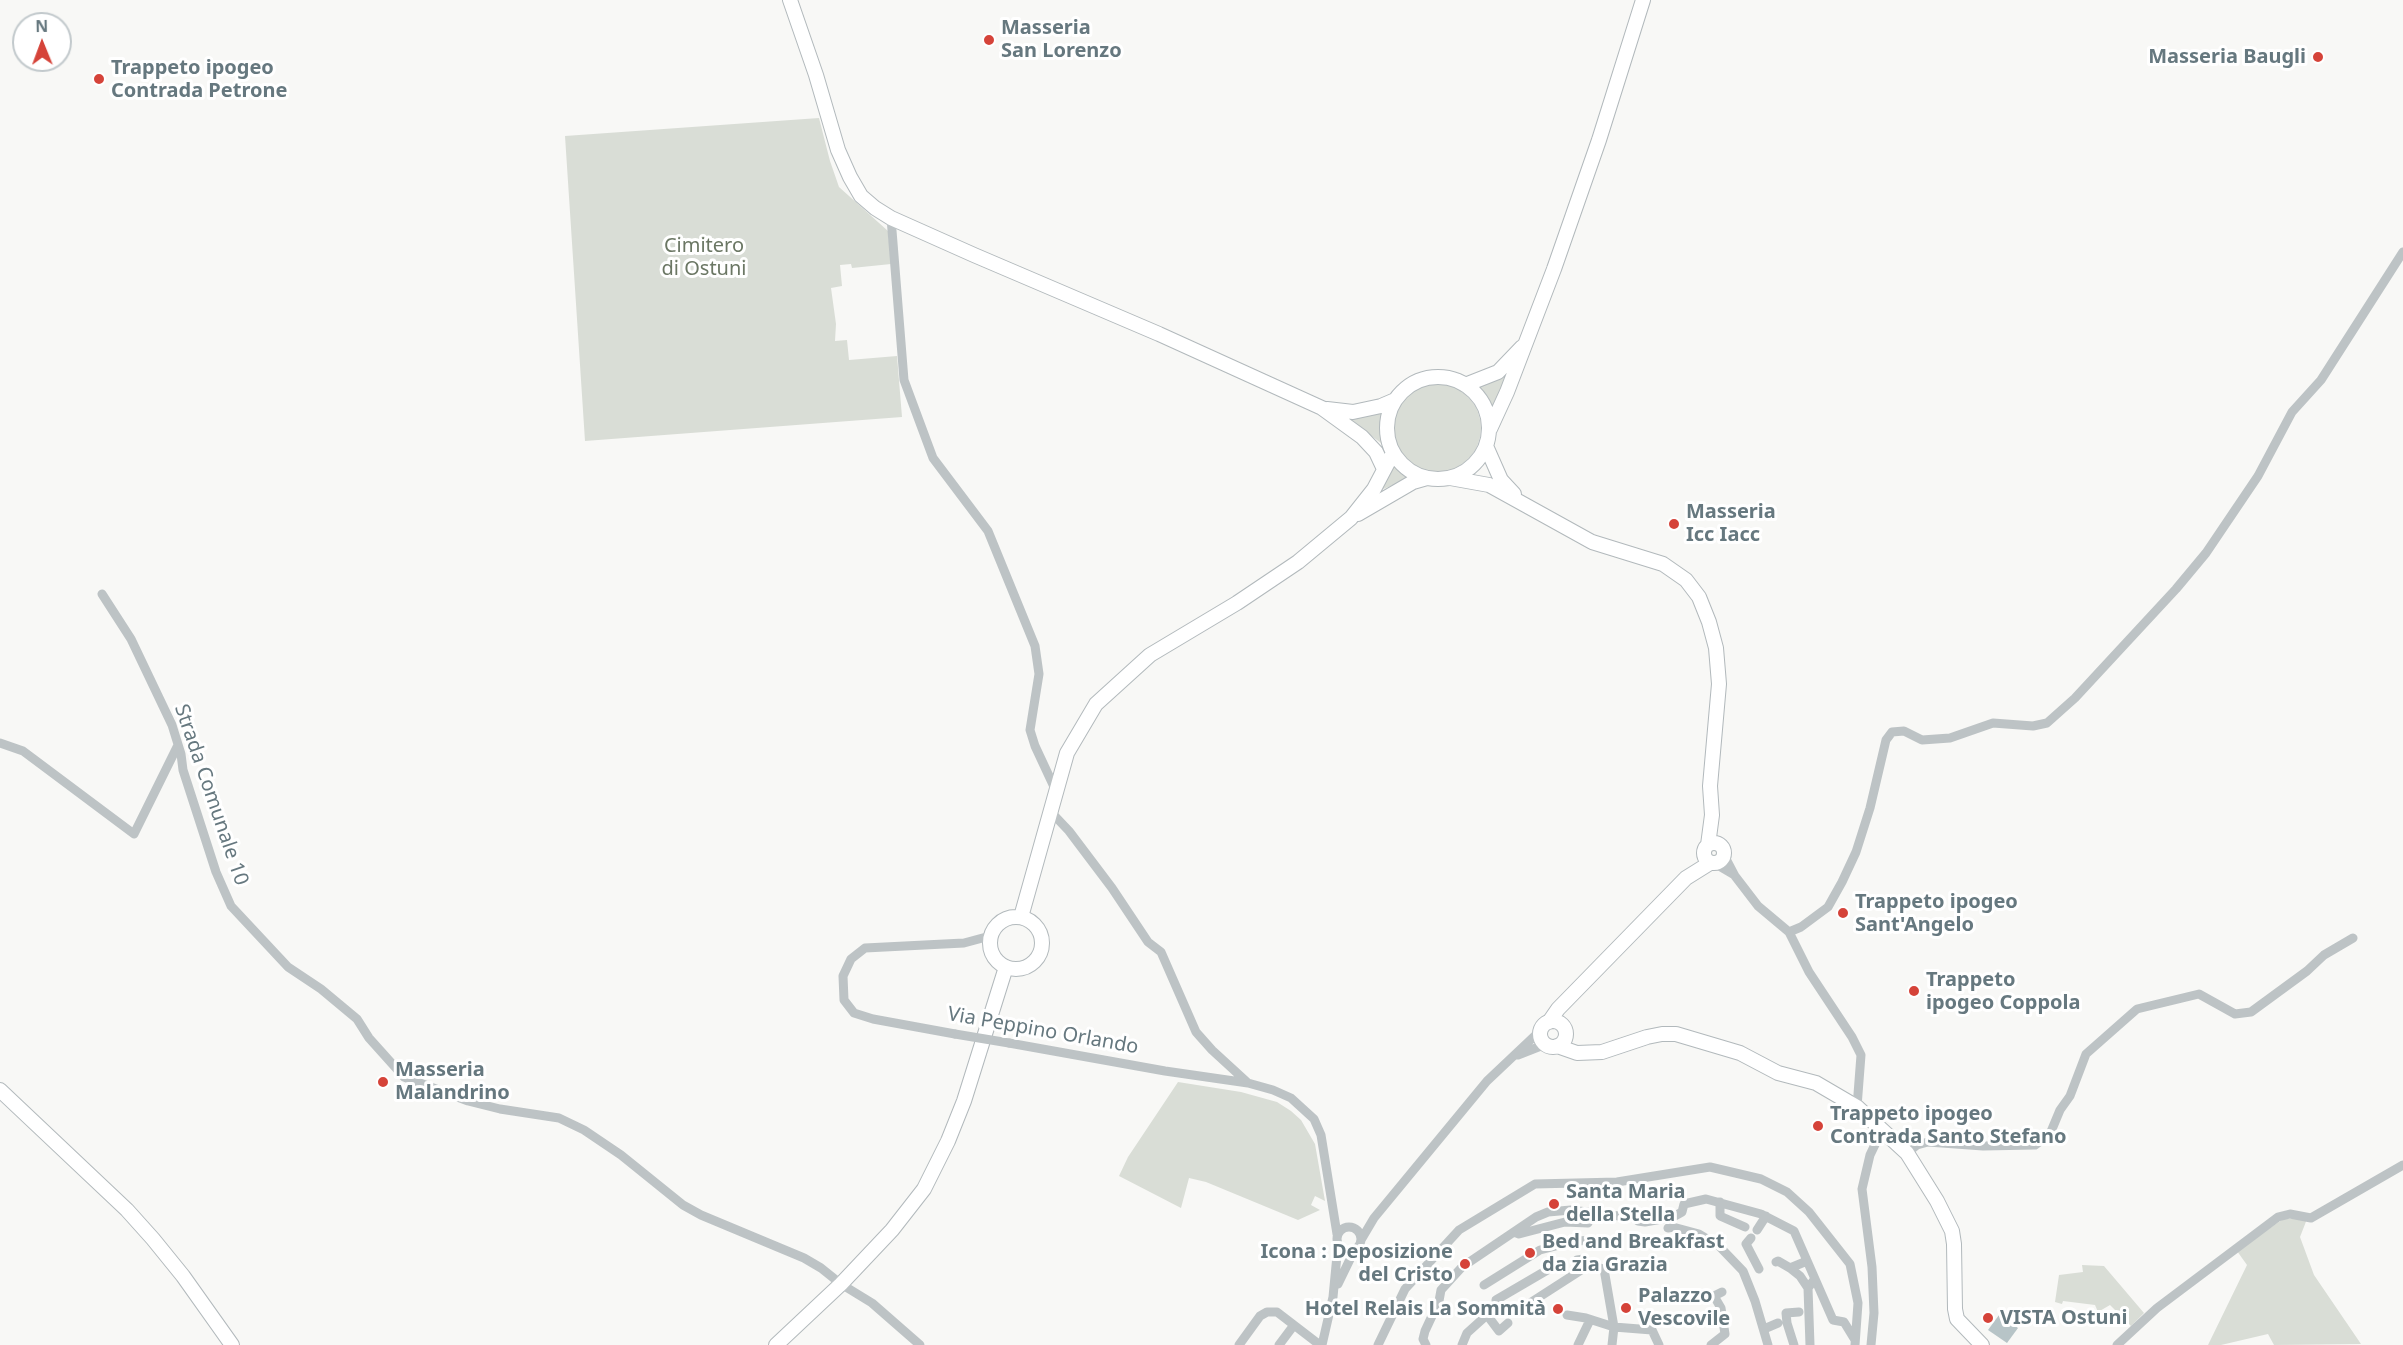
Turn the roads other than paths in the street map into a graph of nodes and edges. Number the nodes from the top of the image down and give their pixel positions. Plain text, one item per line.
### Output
1 (790, 0) edge
2 (1644, 0) edge
3 (891, 218) junction
4 (2403, 252) edge
5 (1528, 341) junction
6 (1466, 385) junction
7 (1395, 400) junction
8 (1322, 408) junction
9 (1490, 429) junction
10 (1362, 436) junction
11 (1486, 446) junction
12 (1392, 450) junction
13 (1384, 469) junction
14 (1426, 478) junction
15 (1450, 478) junction
16 (1524, 504) junction
17 (1351, 518) junction
18 (102, 594) dead end
19 (0, 742) edge
20 (178, 745) junction
21 (1056, 791) junction
22 (1051, 812) junction
23 (1714, 855) junction
24 (1021, 917) junction
25 (1789, 932) junction
26 (990, 936) junction
27 (2353, 938) dead end
28 (1006, 967) junction
29 (1554, 1028) junction
30 (1552, 1045) junction
31 (1584, 1052) junction
32 (1510, 1058) junction
33 (1248, 1083) junction
34 (0, 1090) edge
35 (1857, 1107) junction
36 (1882, 1130) junction
37 (1907, 1153) junction
38 (2403, 1165) edge
39 (1720, 1202) junction
40 (1766, 1216) junction
41 (1374, 1218) junction
42 (1588, 1223) dead end
43 (1746, 1227) dead end
44 (1668, 1228) dead end
45 (1345, 1230) junction
46 (1514, 1232) junction
47 (1361, 1240) junction
48 (1599, 1240) dead end
49 (1338, 1245) junction
50 (1355, 1249) junction
51 (1561, 1262) dead end
52 (1776, 1262) dead end
53 (1807, 1262) junction
54 (1790, 1268) junction
55 (1746, 1277) junction
56 (841, 1284) junction
57 (1811, 1284) junction
58 (1484, 1285) dead end
59 (1722, 1292) dead end
60 (1333, 1297) junction
61 (1516, 1312) dead end
62 (1799, 1312) dead end
63 (1487, 1315) junction
64 (1567, 1315) dead end
65 (1590, 1320) junction
66 (1508, 1323) dead end
67 (1783, 1323) junction
68 (1294, 1325) junction
69 (1614, 1327) junction
70 (1764, 1329) junction
71 (1855, 1342) edge
72 (232, 1345) edge
73 (776, 1345) edge
74 (920, 1345) edge
75 (1239, 1345) edge
76 (1279, 1345) edge
77 (1321, 1345) edge
78 (1378, 1345) edge
79 (1426, 1345) edge
80 (1460, 1345) edge
81 (1578, 1345) edge
82 (1612, 1345) edge
83 (1659, 1345) edge
84 (1711, 1345) edge
85 (1768, 1345) edge
86 (1794, 1345) edge
87 (1810, 1345) edge
88 (1871, 1345) edge
89 (1982, 1345) edge
90 (2117, 1345) edge

1 - 3 main road
2 - 5 main road
3 - 8 main road
3 - 21 street
4 - 25 street
5 - 6 main road
5 - 9 main road
6 - 7 main road
6 - 9 main road
7 - 8 main road
7 - 12 main road
8 - 10 main road
9 - 11 main road
10 - 12 main road
10 - 13 main road
11 - 15 main road
11 - 16 main road
12 - 13 main road
12 - 14 main road
13 - 17 main road
14 - 15 main road
14 - 17 main road
15 - 16 main road
16 - 23 main road
17 - 21 main road
18 - 20 street, Strada Comunale 10
19 - 20 street
20 - 56 street, Strada Comunale 10
21 - 22 main road
22 - 24 main road
22 - 33 street
23 - 25 street
23 - 29 main road
24 - 26 main road
24 - 28 main road
25 - 35 street
26 - 28 main road
26 - 33 street, Via Peppino Orlando, bridge
27 - 37 street
28 - 56 main road
29 - 30 main road
29 - 30 main road
29 - 31 main road
29 - 32 street
30 - 31 main road
30 - 32 street
31 - 35 main road
32 - 41 street
33 - 45 street, Via Peppino Orlando
34 - 72 main road
35 - 36 main road
36 - 37 main road
36 - 88 street
37 - 89 main road
38 - 90 street
39 - 40 street
39 - 43 street
39 - 46 street
40 - 53 street
40 - 55 street
41 - 45 street
41 - 47 street
42 - 46 street
44 - 55 street
45 - 47 street
45 - 49 street
46 - 79 street
47 - 50 street
48 - 58 street
49 - 50 street
49 - 60 street
50 - 60 street
51 - 63 street
52 - 54 street
53 - 54 street
53 - 57 street
54 - 57 street
55 - 70 street
56 - 73 main road
56 - 74 street, Strada Comunale 10
57 - 71 street
57 - 87 street
59 - 84 street
60 - 77 street
61 - 69 street
62 - 67 street
63 - 66 street
63 - 80 street
64 - 65 street
65 - 69 street
65 - 81 street
67 - 70 street
67 - 86 street
68 - 75 street
68 - 76 street
68 - 77 street
69 - 82 street
69 - 83 street
70 - 85 street
71 - 78 street

